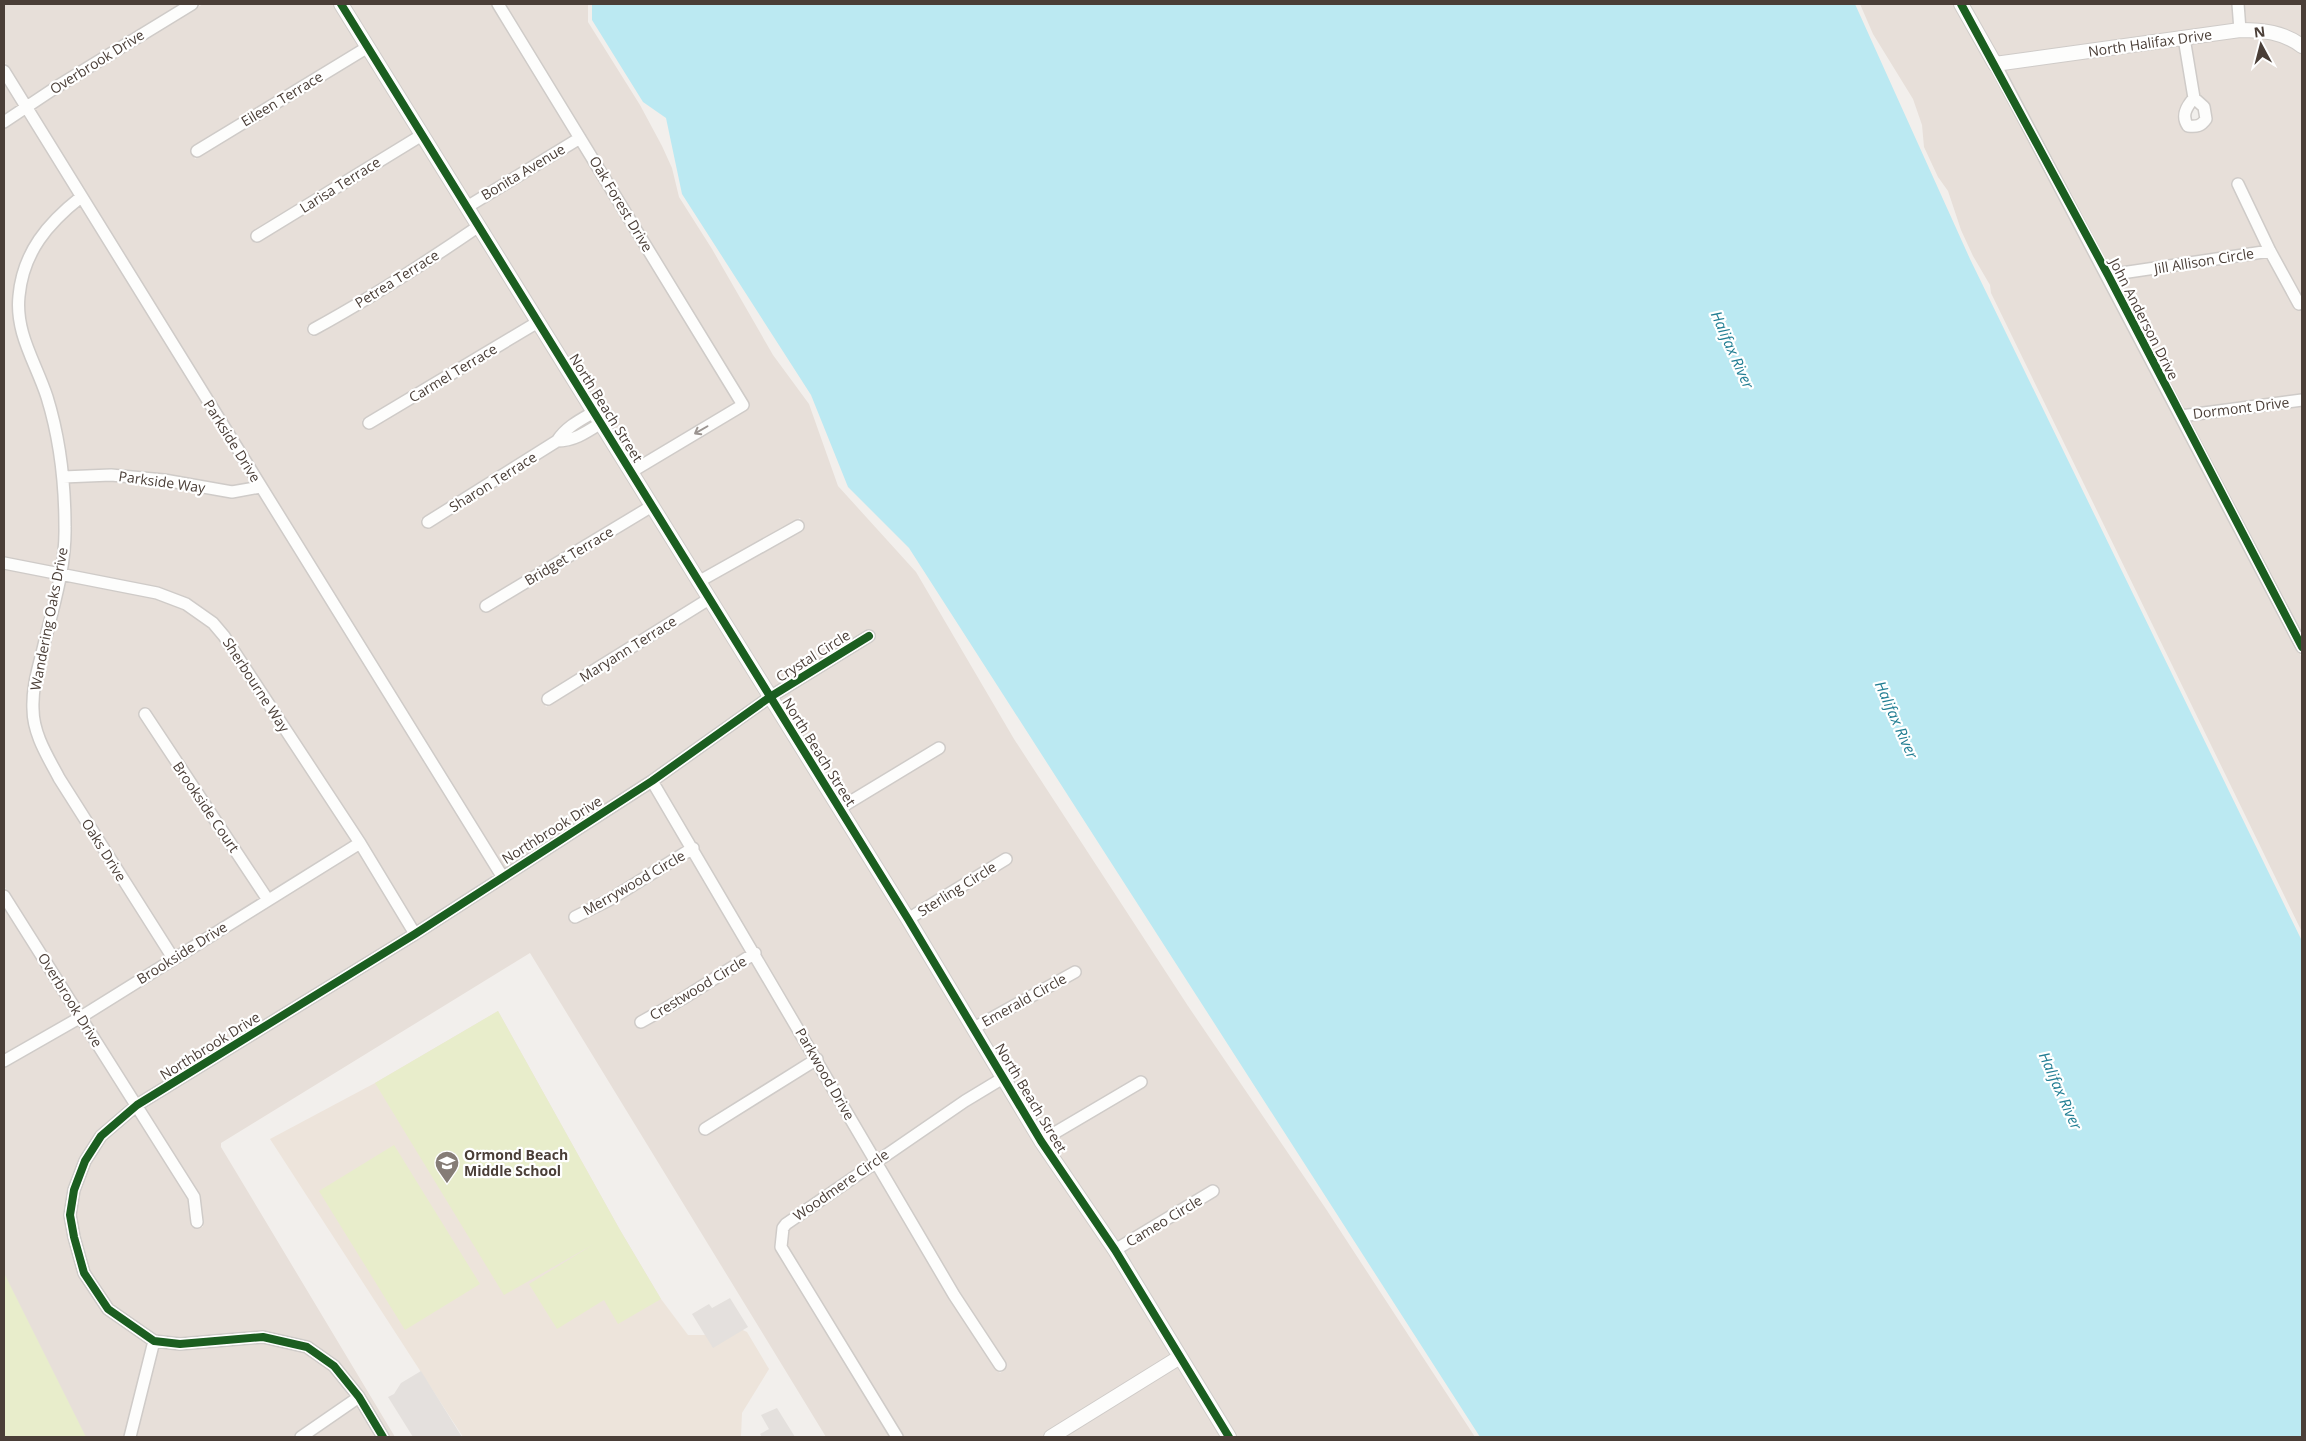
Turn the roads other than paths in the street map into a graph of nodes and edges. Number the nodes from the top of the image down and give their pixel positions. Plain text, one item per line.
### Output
1 (192, 4) edge
2 (341, 4) edge
3 (498, 4) edge
4 (1961, 4) edge
5 (2238, 4) edge
6 (2240, 30) junction
7 (2184, 38) junction
8 (2302, 46) edge
9 (368, 47) junction
10 (1994, 64) junction
11 (4, 71) edge
12 (2194, 98) dead end
13 (26, 107) junction
14 (4, 122) edge
15 (422, 135) junction
16 (580, 138) junction
17 (197, 151) dead end
18 (2238, 184) dead end
19 (81, 197) junction
20 (467, 207) junction
21 (479, 226) junction
22 (257, 236) dead end
23 (2270, 251) junction
24 (2108, 275) junction
25 (2299, 304) dead end
26 (538, 322) junction
27 (314, 329) dead end
28 (2302, 400) edge
29 (2181, 416) junction
30 (598, 418) junction
31 (369, 423) dead end
32 (630, 472) junction
33 (63, 477) junction
34 (260, 487) junction
35 (652, 506) junction
36 (428, 522) dead end
37 (798, 526) dead end
38 (4, 563) edge
39 (60, 574) junction
40 (698, 582) junction
41 (709, 599) junction
42 (486, 606) dead end
43 (868, 636) dead end
44 (2302, 647) edge
45 (770, 697) junction
46 (548, 699) dead end
47 (144, 714) dead end
48 (40, 739) joint
49 (939, 748) dead end
50 (652, 781) junction
51 (840, 808) junction
52 (360, 843) junction
53 (693, 848) junction
54 (1006, 859) dead end
55 (502, 876) junction
56 (4, 896) edge
57 (268, 900) junction
58 (576, 917) dead end
59 (908, 919) junction
60 (415, 934) junction
61 (755, 953) junction
62 (173, 958) junction
63 (1074, 972) dead end
64 (81, 1017) junction
65 (642, 1022) dead end
66 (974, 1028) junction
67 (817, 1059) junction
68 (4, 1061) edge
69 (1003, 1078) junction
70 (1140, 1082) dead end
71 (137, 1105) junction
72 (705, 1129) dead end
73 (1041, 1141) junction
74 (876, 1161) junction
75 (1212, 1192) dead end
76 (197, 1222) dead end
77 (1115, 1250) junction
78 (154, 1341) junction
79 (1180, 1357) junction
80 (1000, 1366) dead end
81 (360, 1397) junction
82 (130, 1437) edge
83 (301, 1437) edge
84 (383, 1437) edge
85 (897, 1437) edge
86 (1051, 1437) edge
87 (1229, 1437) edge

1 - 13 street, Overbrook Drive
2 - 9 street, North Beach Street
3 - 16 street, Oak Forest Drive
4 - 10 street, John Anderson Drive
5 - 6 street
6 - 7 street, North Halifax Drive
6 - 8 street, North Halifax Drive
7 - 10 street, North Halifax Drive
7 - 12 street
9 - 15 street, North Beach Street
9 - 17 street, Eileen Terrace
10 - 24 street, John Anderson Drive
11 - 13 street, Parkside Drive
13 - 14 street, Overbrook Drive
13 - 19 street, Parkside Drive
15 - 20 street, North Beach Street
15 - 22 street, Larisa Terrace
16 - 20 street, Bonita Avenue
16 -> 32 street, Oak Forest Drive
18 - 23 street
19 - 33 street, Wandering Oaks Drive
19 - 34 street, Parkside Drive
20 - 21 street, North Beach Street
21 - 26 street, North Beach Street
21 - 27 street, Petrea Terrace
23 - 24 street, Jill Allison Circle
23 - 25 street
24 - 29 street, John Anderson Drive
26 - 30 street, North Beach Street
26 - 31 street, Carmel Terrace
28 - 29 street, Dormont Drive
29 - 44 street, John Anderson Drive
30 - 32 street, North Beach Street
30 - 36 street, Sharon Terrace
32 - 35 street, North Beach Street
33 - 34 street, Parkside Way
33 - 39 street, Wandering Oaks Drive
34 - 55 street, Parkside Drive
35 - 40 street, North Beach Street
35 - 42 street, Bridget Terrace
37 - 40 street
38 - 39 street, Sherbourne Way
39 - 48 street, Wandering Oaks Drive
39 - 52 street, Sherbourne Way
40 - 41 street, North Beach Street
41 - 45 street, North Beach Street
41 - 46 street, Maryann Terrace
43 - 45 street, Crystal Circle
45 - 50 street, Northbrook Drive
45 - 51 street, North Beach Street
47 - 57 street, Brookside Court
48 - 62 street, Oaks Drive
49 - 51 street
50 - 53 street, Parkwood Drive
50 - 55 street, Northbrook Drive
51 - 59 street, North Beach Street
52 - 57 street, Brookside Drive
52 - 60 street, Sherbourne Way
53 - 58 street, Merrywood Circle
53 - 61 street, Parkwood Drive
54 - 59 street, Sterling Circle
55 - 60 street, Northbrook Drive
56 - 64 street, Overbrook Drive
57 - 62 street, Brookside Drive
59 - 66 street, North Beach Street
60 - 71 street, Northbrook Drive
61 - 65 street, Crestwood Circle
61 - 67 street, Parkwood Drive
62 - 64 street, Brookside Drive
63 - 66 street, Emerald Circle
64 - 68 street, Brookside Drive
64 - 71 street, Overbrook Drive
66 - 69 street, North Beach Street
67 - 72 street
67 - 74 street, Parkwood Drive
69 - 73 street, North Beach Street
69 - 74 street, Woodmere Circle
70 - 73 street
71 - 76 street, Overbrook Drive
71 - 78 street, Northbrook Drive
73 - 77 street, North Beach Street
74 - 80 street, Parkwood Drive
74 - 85 street, Woodmere Circle
75 - 77 street, Cameo Circle
77 - 79 street, North Beach Street
78 - 81 street, Northbrook Drive
78 - 82 street
79 - 86 street
79 - 87 street, North Beach Street
81 - 83 street
81 - 84 street, Northbrook Drive

